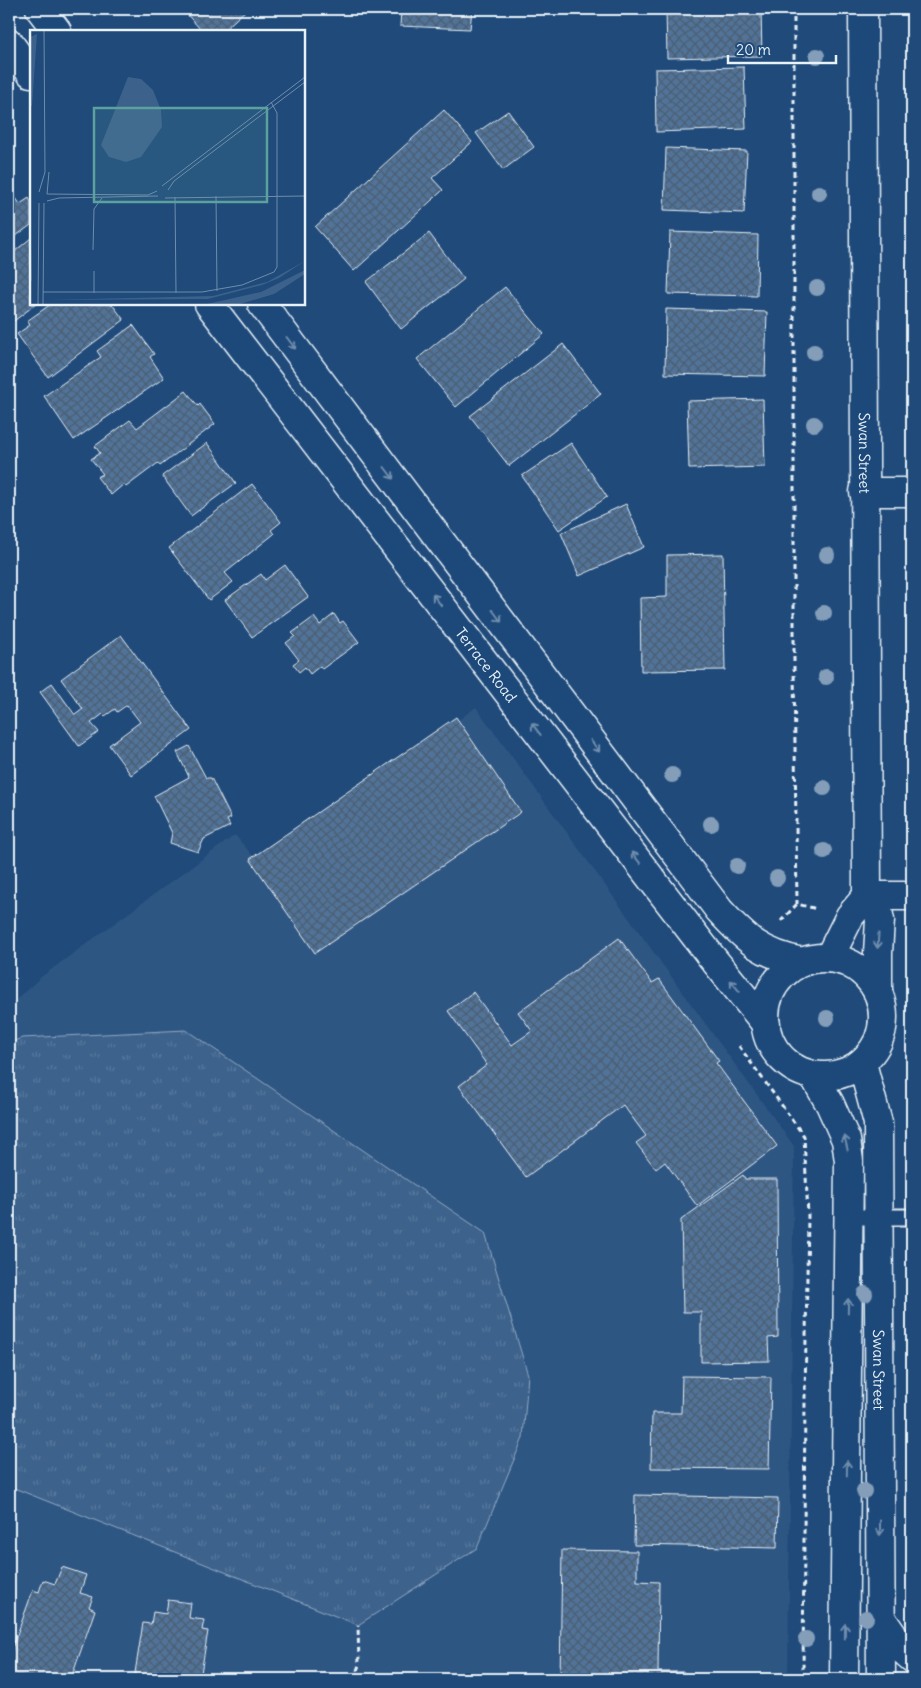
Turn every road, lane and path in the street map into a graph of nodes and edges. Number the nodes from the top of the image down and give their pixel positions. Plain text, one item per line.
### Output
1 (40, 9) edge
2 (794, 9) edge
3 (863, 9) edge
4 (56, 30) edge
5 (9, 43) edge
6 (30, 71) edge
7 (210, 305) edge
8 (263, 305) edge
9 (864, 492) junction
10 (912, 492) edge
11 (867, 896) junction
12 (912, 896) edge
13 (797, 904) dead end
14 (829, 958) junction
15 (802, 962) junction
16 (878, 992) junction
17 (766, 1024) junction
18 (734, 1040) dead end
19 (862, 1063) junction
20 (814, 1076) junction
21 (850, 1217) junction
22 (879, 1217) junction
23 (912, 1217) edge
24 (880, 1618) junction
25 (358, 1625) dead end
26 (912, 1658) edge
27 (354, 1679) edge
28 (803, 1679) edge
29 (844, 1679) edge
30 (881, 1679) edge

1 - 4 street
2 - 13 path
3 - 9 street, Swan Street
5 - 6 street
17 -> 7 street, Terrace Road
8 -> 15 street
9 - 10 street
9 - 11 street, Swan Street
11 - 12 street
11 - 14 street
11 -> 16 street, Swan Street
14 - 15 street
14 - 16 street
15 - 17 street
16 - 19 street
17 - 20 street
18 - 28 path
19 - 20 street
19 - 22 street, Swan Street
21 -> 20 street
21 - 22 lane
29 -> 21 street
22 - 23 lane
22 -> 24 street, Swan Street
24 - 26 street
24 - 30 street, Swan Street
25 - 27 path

